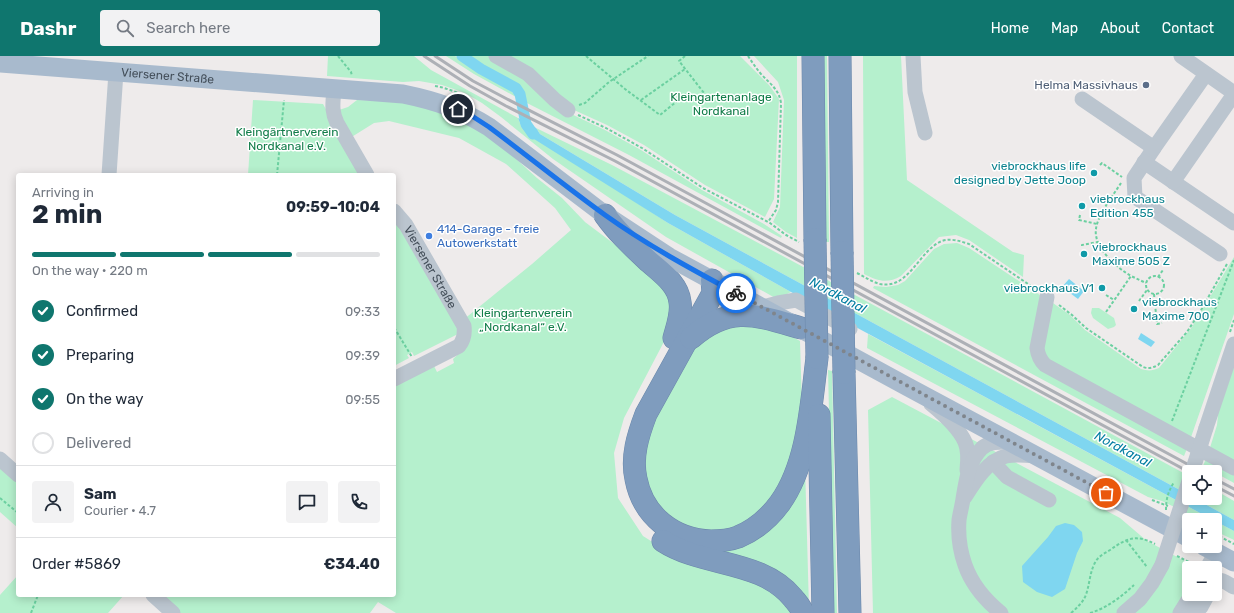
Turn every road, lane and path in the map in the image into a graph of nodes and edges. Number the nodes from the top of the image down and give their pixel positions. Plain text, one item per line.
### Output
1 (338, 56) edge
2 (496, 56) edge
3 (648, 56) edge
4 (685, 56) edge
5 (748, 56) edge
6 (813, 56) edge
7 (840, 56) edge
8 (913, 56) edge
9 (1181, 56) edge
10 (588, 57) edge
11 (0, 63) edge
12 (685, 69) junction
13 (116, 72) junction
14 (351, 72) dead end
15 (1206, 74) junction
16 (613, 79) junction
17 (334, 89) junction
18 (687, 93) dead end
19 (704, 93) dead end
20 (1234, 93) edge
21 (284, 96) dead end
22 (1082, 99) dead end
23 (641, 100) junction
24 (568, 110) joint
25 (925, 133) dead end
26 (1154, 148) junction
27 (1144, 162) junction
28 (1100, 165) dead end
29 (109, 173) edge
30 (277, 173) edge
31 (366, 173) edge
32 (1173, 182) junction
33 (396, 213) edge
34 (1080, 214) dead end
35 (605, 215) junction
36 (768, 222) dead end
37 (1234, 223) edge
38 (1097, 224) junction
39 (1098, 242) junction
40 (1082, 246) dead end
41 (1224, 259) joint
42 (1234, 260) edge
43 (1163, 270) dead end
44 (1131, 276) junction
45 (1158, 277) junction
46 (712, 280) junction
47 (1146, 283) junction
48 (1147, 290) junction
49 (1154, 294) junction
50 (1106, 295) dead end
51 (1047, 297) joint
52 (1114, 300) junction
53 (1139, 301) dead end
54 (763, 307) junction
55 (1106, 312) dead end
56 (1162, 323) dead end
57 (800, 328) junction
58 (396, 331) edge
59 (854, 331) dead end
60 (679, 341) junction
61 (1234, 344) edge
62 (817, 358) junction
63 (418, 366) junction
64 (396, 378) edge
65 (908, 387) junction
66 (1168, 432) junction
67 (1011, 442) junction
68 (1037, 456) junction
69 (0, 459) edge
70 (993, 462) junction
71 (1194, 465) edge
72 (1234, 468) edge
73 (16, 473) edge
74 (967, 473) junction
75 (1182, 481) edge
76 (1182, 484) edge
77 (0, 498) edge
78 (1050, 500) dead end
79 (963, 501) junction
80 (16, 511) edge
81 (1165, 513) dead end
82 (1182, 534) edge
83 (1222, 538) edge
84 (1145, 539) dead end
85 (1126, 540) junction
86 (1234, 544) edge
87 (1209, 555) edge
88 (1234, 562) edge
89 (1144, 572) dead end
90 (1222, 581) edge
91 (1137, 582) dead end
92 (1234, 587) edge
93 (37, 597) edge
94 (156, 597) edge
95 (1188, 601) edge
96 (1204, 601) edge
97 (31, 613) edge
98 (173, 613) edge
99 (803, 613) edge
100 (823, 613) edge
101 (850, 613) edge
102 (1001, 613) edge
103 (1071, 613) edge
104 (1090, 613) edge
105 (1124, 613) edge
106 (1180, 613) edge
107 (1195, 613) edge

1 - 14 path
2 - 24 street
3 - 16 path
4 - 12 path
5 - 36 path
6 - 62 highway, bridge
7 - 101 highway, bridge
8 - 25 street
9 - 15 street
10 - 16 path
11 - 13 main road, Viersener Straße
12 - 19 path
12 - 23 path
13 - 17 main road, Viersener Straße
13 - 29 street
15 - 20 street
15 - 26 street
16 - 23 path
16 - 24 path
17 - 31 street
17 - 35 main road, Viersener Straße
18 - 23 path
20 - 32 street
21 - 30 path
22 - 26 street
26 - 27 street
27 - 32 street
27 - 41 street
28 - 38 path
32 - 37 street
33 - 63 street, Viersener Straße
34 - 38 path
35 - 46 main road, Viersener Straße
35 - 60 highway
38 - 39 path
39 - 40 path
39 - 44 path
41 - 51 path
42 - 66 path
43 - 45 path
44 - 47 path
44 - 52 path
45 - 47 path
45 - 49 path
46 - 54 main road, Viersener Straße
46 - 60 highway
47 - 48 path
48 - 49 path
48 - 53 path
49 - 56 path
50 - 52 path
51 - 66 street
52 - 55 path
54 - 57 main road, Viersener Straße
54 - 59 street
57 - 60 highway
57 - 65 main road, Viersener Straße
58 - 63 path
60 - 62 highway
60 - 99 highway
61 - 71 street, bridge
62 - 100 highway
63 - 64 street
65 - 67 main road, Viersener Straße
65 - 74 street
66 - 72 street
67 - 68 main road, Viersener Straße
67 - 74 street
68 - 70 street
68 - 82 main road, Viersener Straße
69 - 73 street
70 - 78 street
70 - 79 street
74 - 79 street
75 - 81 path, bridge
76 - 105 street, bridge
77 - 80 path
79 - 102 street
83 - 86 path
84 - 85 path
85 - 89 path
85 - 103 path
87 - 88 main road
90 - 92 street
91 - 104 path
93 - 97 path
94 - 98 street
95 - 106 street
96 - 107 street

